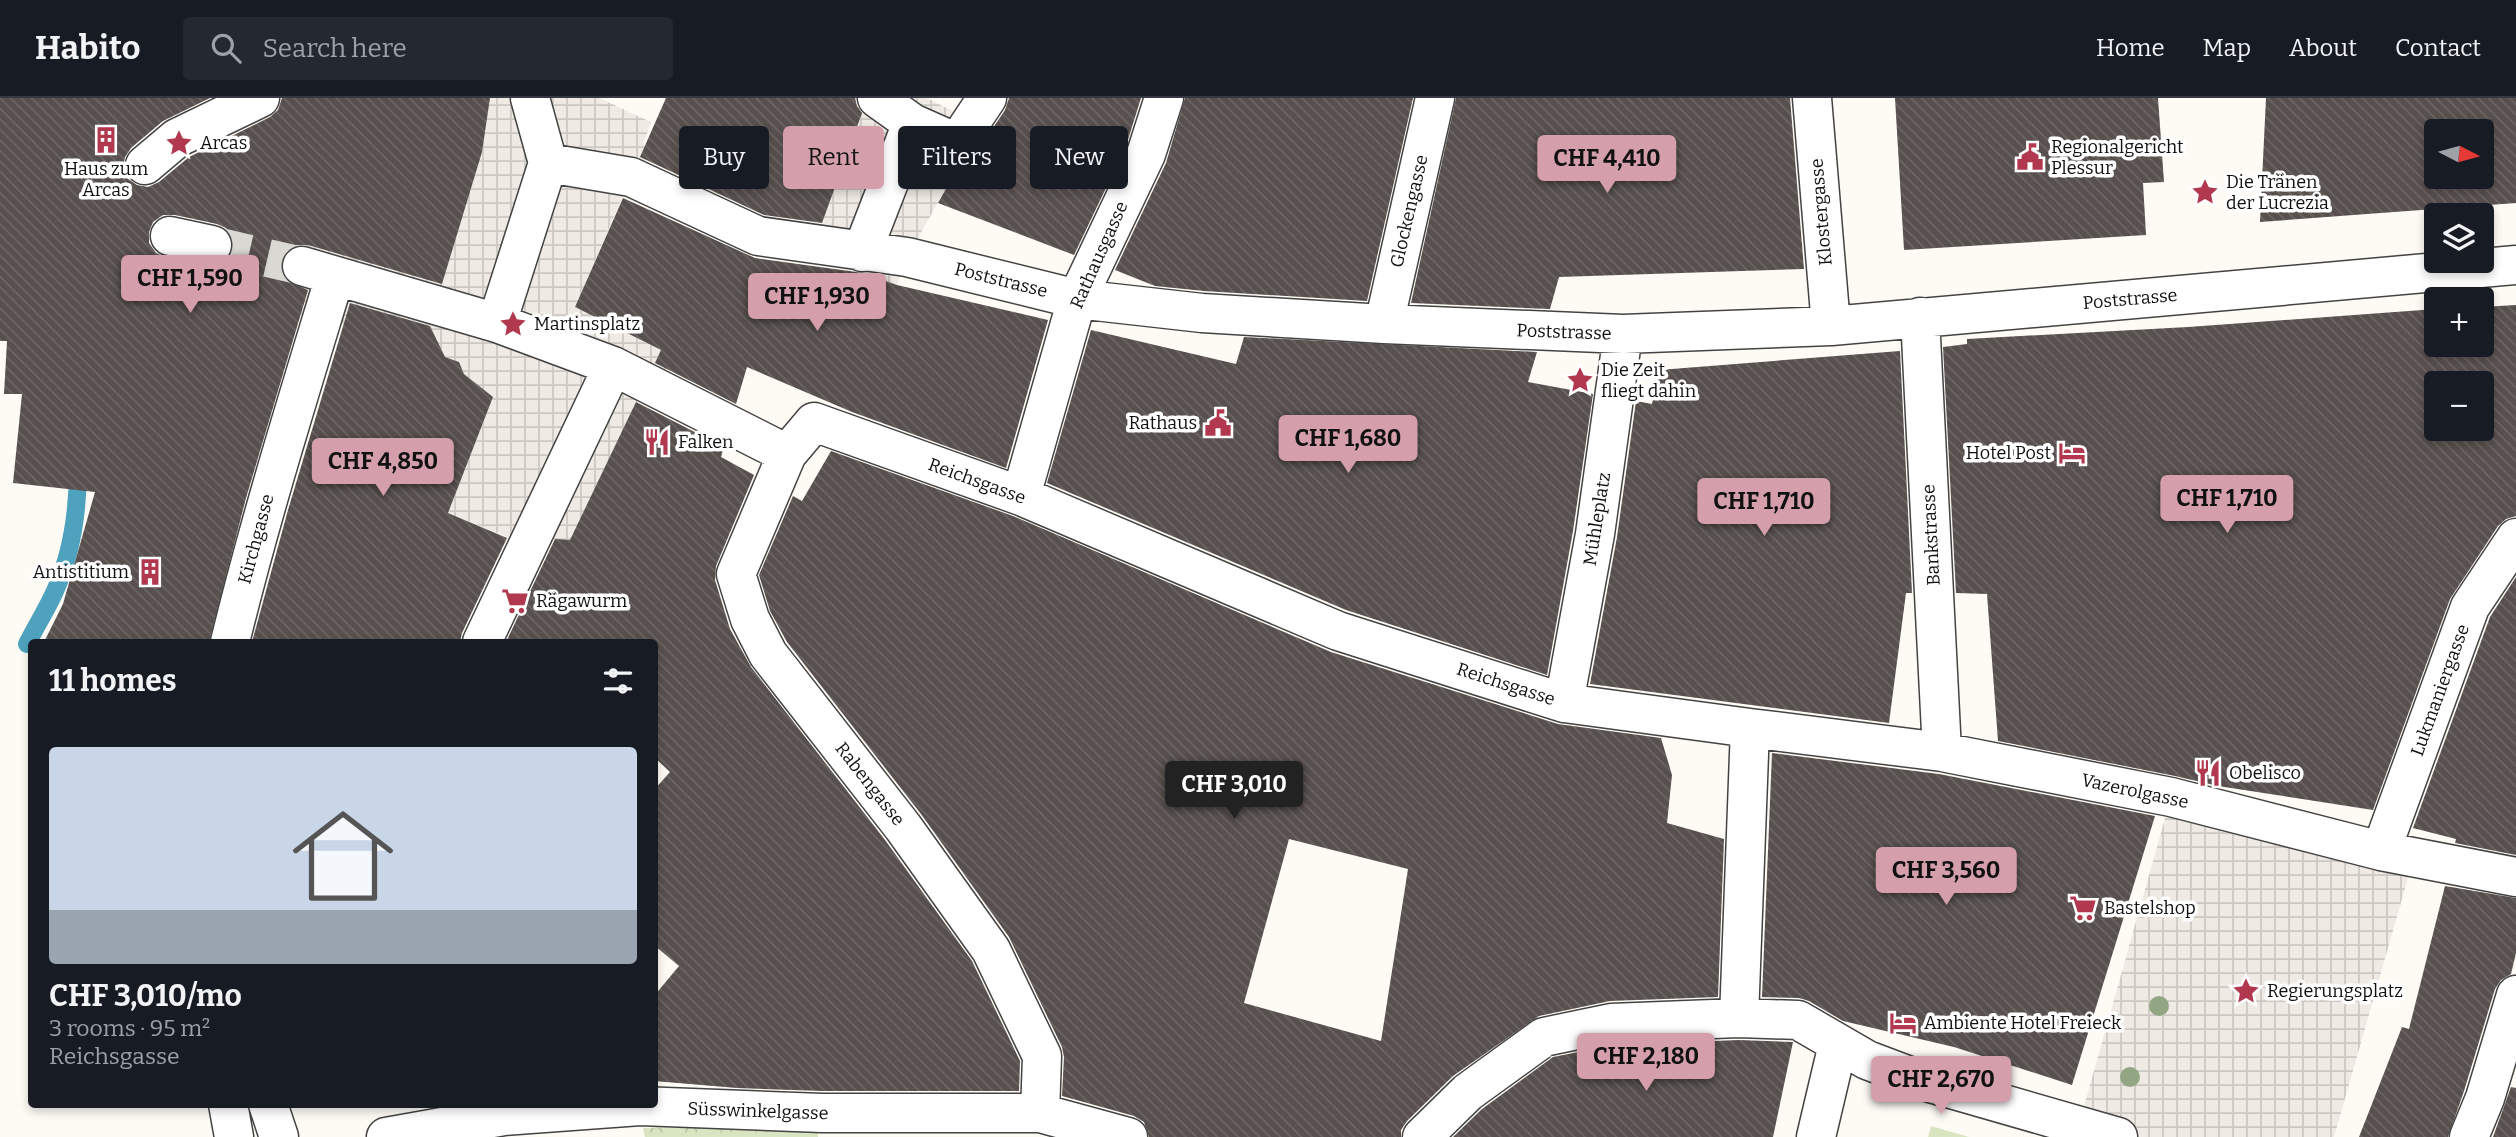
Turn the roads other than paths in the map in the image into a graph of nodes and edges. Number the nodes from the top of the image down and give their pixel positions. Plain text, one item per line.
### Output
1 (260, 98) edge
2 (530, 98) edge
3 (877, 98) edge
4 (987, 98) edge
5 (1164, 98) edge
6 (1435, 98) edge
7 (1812, 98) edge
8 (912, 123) junction
9 (548, 163) junction
10 (145, 165) dead end
11 (170, 236) dead end
12 (212, 244) tunnel mouth
13 (862, 252) junction
14 (2516, 265) edge
15 (1077, 299) junction
16 (1920, 317) junction
17 (497, 323) junction
18 (1384, 324) junction
19 (1830, 326) junction
20 (1623, 334) junction
21 (613, 366) junction
22 (787, 454) junction
23 (1021, 496) junction
24 (2516, 538) edge
25 (231, 639) edge
26 (484, 639) edge
27 (1564, 703) junction
28 (1749, 729) junction
29 (1942, 752) junction
30 (2381, 851) junction
31 (2516, 877) edge
32 (2516, 995) edge
33 (1739, 1018) junction
34 (1838, 1044) junction
35 (658, 1107) edge
36 (229, 1108) edge
37 (269, 1108) edge
38 (572, 1108) edge
39 (503, 1110) edge
40 (1040, 1114) junction
41 (234, 1137) edge
42 (279, 1137) edge
43 (386, 1137) edge
44 (1128, 1137) edge
45 (1422, 1137) edge
46 (1816, 1137) edge
47 (2118, 1137) edge
48 (2469, 1137) edge

1 - 10 street
2 - 9 street
3 - 8 street
4 - 8 street
5 - 15 street, Rathausgasse
6 - 18 street, Glockengasse
7 - 19 street, Klostergasse
8 - 13 street
9 - 13 street, Poststrasse
9 - 17 street
11 - 12 street
13 - 15 street, Poststrasse
14 - 16 street, Poststrasse
15 - 18 street, Poststrasse
15 - 23 street, Rathausgasse
16 - 19 street, Poststrasse
16 - 29 street, Bankstrasse
17 - 21 street
17 - 25 street, Kirchgasse
18 - 20 street, Poststrasse
19 - 20 street, Poststrasse
20 - 27 street, Mühleplatz
21 - 22 street
21 - 26 street
22 - 23 street, Reichsgasse
22 - 40 street, Rabengasse
23 - 27 street, Reichsgasse
24 - 30 street, Lukmaniergasse
27 - 28 street, Reichsgasse
28 - 29 street, Vazerolgasse
28 - 33 street
29 - 30 street, Vazerolgasse
30 - 31 street, Vazerolgasse
32 - 48 street
33 - 34 street
33 - 45 street
34 - 46 street
34 - 47 street
35 - 40 street, Süsswinkelgasse
36 - 41 street
37 - 42 street
38 - 39 street, Süsswinkelgasse
39 - 43 street, Süsswinkelgasse
40 - 44 street, Süsswinkelgasse

